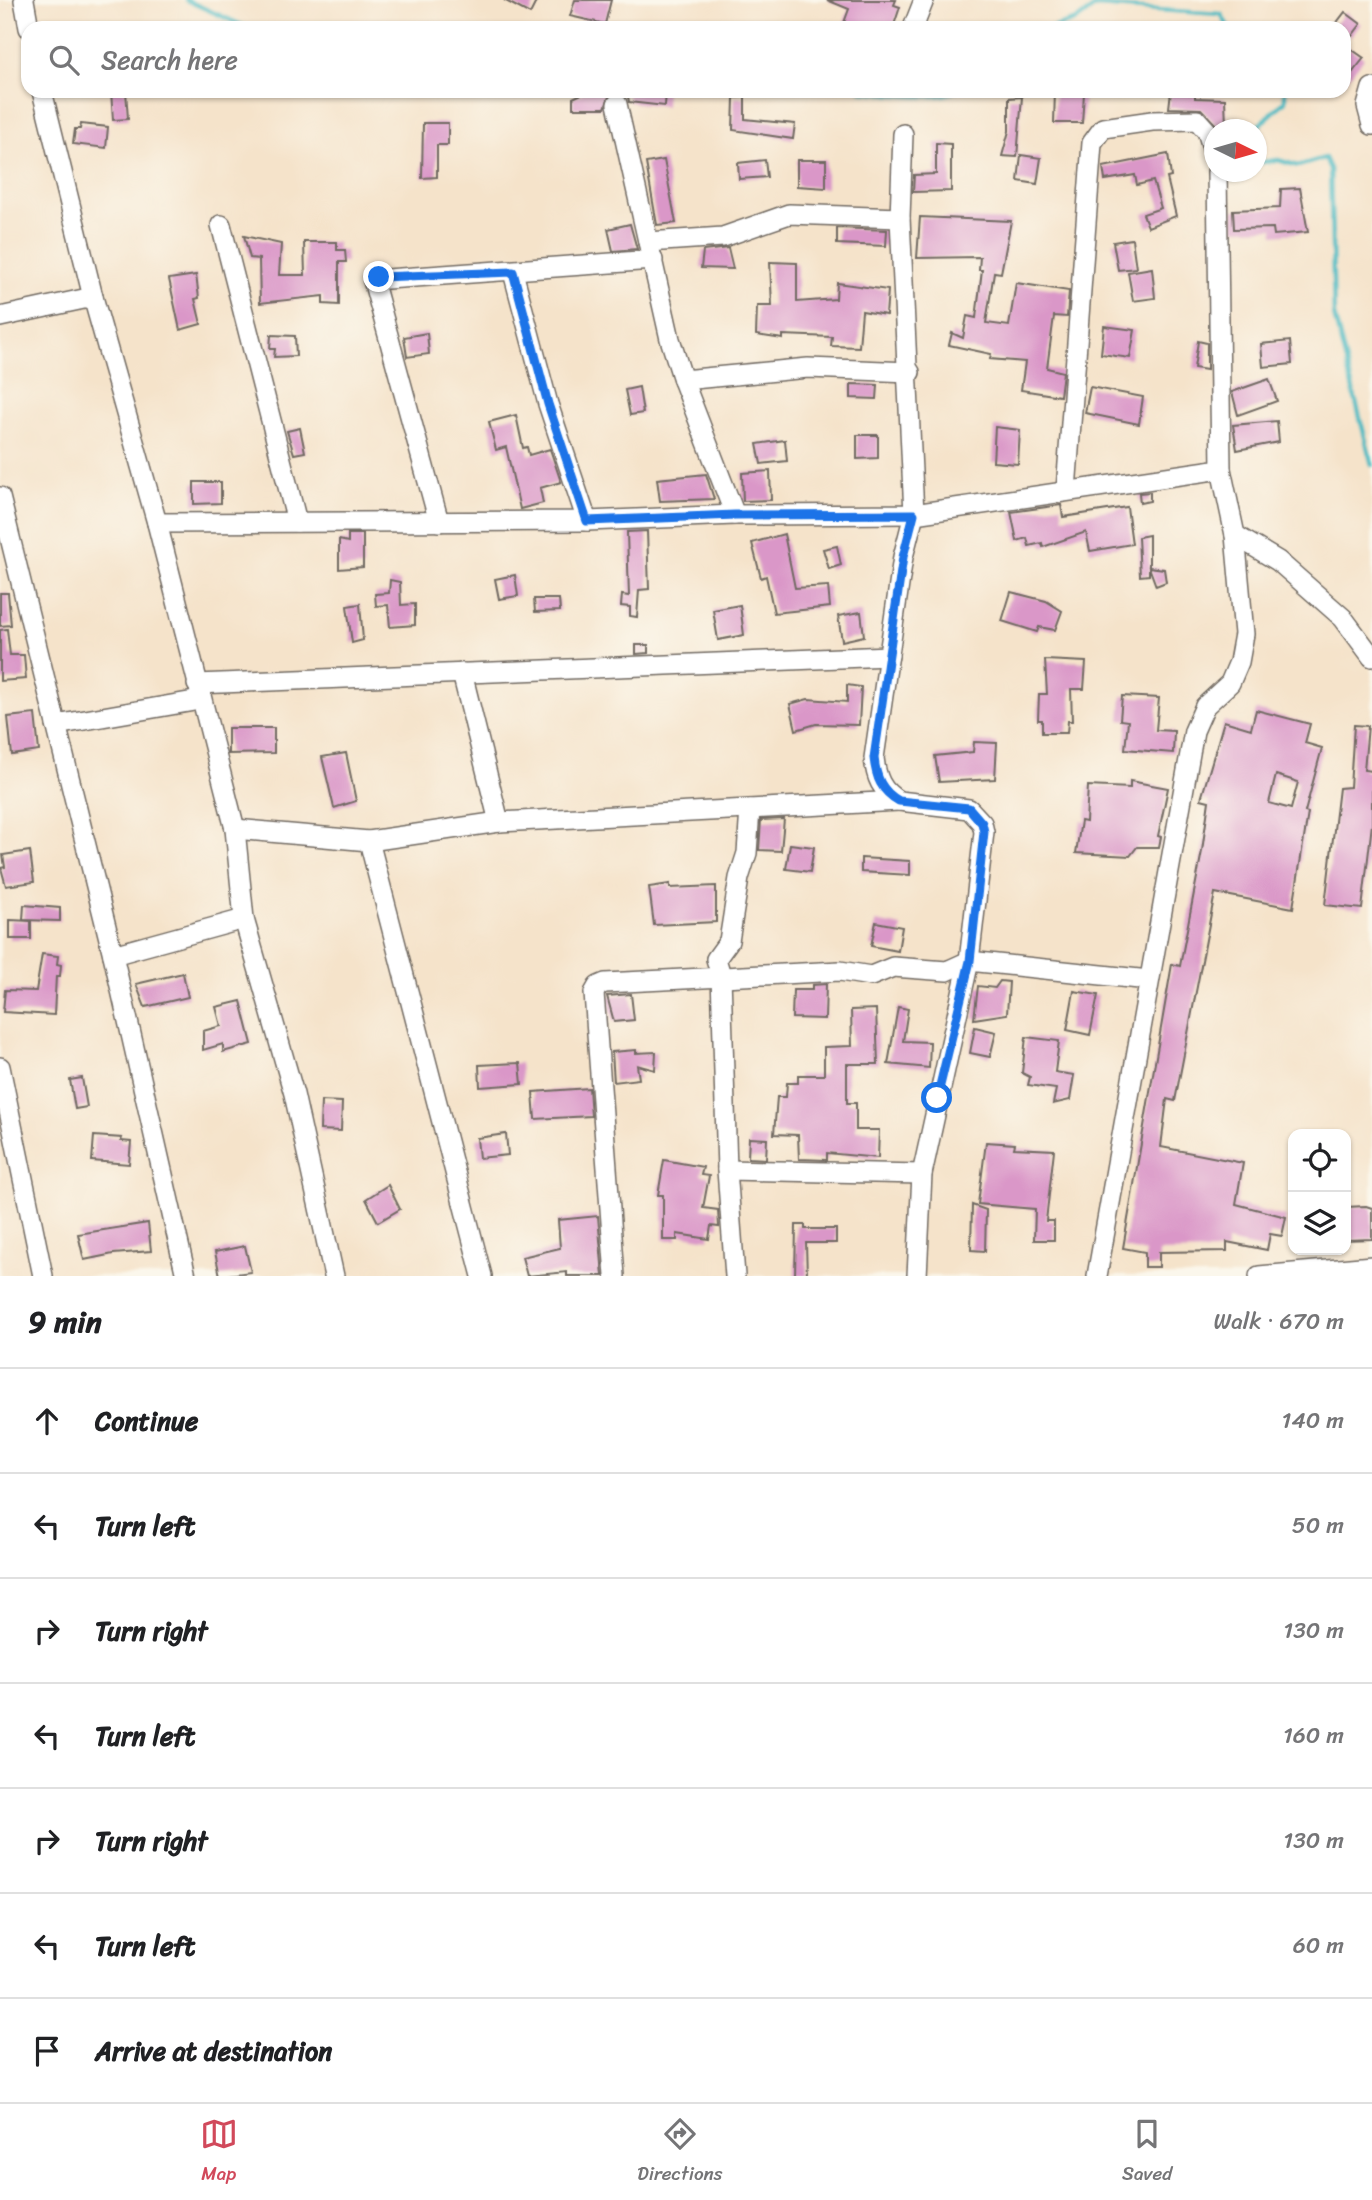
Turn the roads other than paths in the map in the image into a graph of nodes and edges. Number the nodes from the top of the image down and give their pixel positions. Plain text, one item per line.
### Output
1 (24, 0) edge
2 (924, 0) edge
3 (28, 21) edge
4 (916, 21) edge
5 (1372, 88) edge
6 (44, 98) edge
7 (617, 104) dead end
8 (1372, 125) edge
9 (1204, 128) edge
10 (903, 134) dead end
11 (1217, 182) edge
12 (900, 218) junction
13 (221, 225) dead end
14 (650, 251) junction
15 (513, 272) junction
16 (93, 297) junction
17 (0, 317) edge
18 (910, 372) junction
19 (683, 380) junction
20 (1222, 469) junction
21 (1066, 490) junction
22 (0, 498) edge
23 (914, 514) junction
24 (735, 515) junction
25 (587, 521) junction
26 (439, 522) junction
27 (157, 523) junction
28 (297, 523) junction
29 (1235, 534) junction
30 (889, 656) junction
31 (1372, 657) edge
32 (462, 673) junction
33 (199, 692) junction
34 (57, 725) junction
35 (899, 801) junction
36 (750, 809) junction
37 (499, 822) junction
38 (234, 829) junction
39 (369, 841) junction
40 (244, 919) junction
41 (113, 955) junction
42 (970, 961) junction
43 (721, 975) junction
44 (1149, 980) junction
45 (0, 1067) edge
46 (727, 1170) junction
47 (922, 1174) junction
48 (1372, 1266) edge
49 (43, 1276) edge
50 (187, 1276) edge
51 (334, 1276) edge
52 (482, 1276) edge
53 (615, 1276) edge
54 (735, 1276) edge
55 (917, 1276) edge
56 (1097, 1276) edge
57 (1259, 1276) edge

1 - 3 street
2 - 4 street
5 - 8 street
6 - 16 street
7 - 14 street
9 - 21 street
10 - 12 street
11 - 20 street
12 - 14 street
12 - 18 street
13 - 28 street
14 - 15 street
14 - 19 street
15 - 25 street
15 - 26 street
16 - 17 street
16 - 27 street
18 - 19 street
18 - 23 street
19 - 24 street
20 - 21 street
20 - 29 street
21 - 23 street
22 - 34 street
23 - 24 street
23 - 30 street
24 - 25 street
25 - 26 street
26 - 28 street
27 - 28 street
27 - 33 street
29 - 31 street
29 - 44 street
30 - 32 street
30 - 35 street
32 - 33 street
32 - 37 street
33 - 34 street
33 - 38 street
34 - 41 street
35 - 36 street
35 - 42 street
36 - 37 street
36 - 43 street
37 - 39 street
38 - 39 street
38 - 40 street
39 - 52 street
40 - 41 street
40 - 51 street
41 - 50 street
42 - 43 street
42 - 44 street
42 - 47 street
43 - 46 street
43 - 53 street
44 - 56 street
45 - 49 street
46 - 47 street
46 - 54 street
47 - 55 street
48 - 57 street

